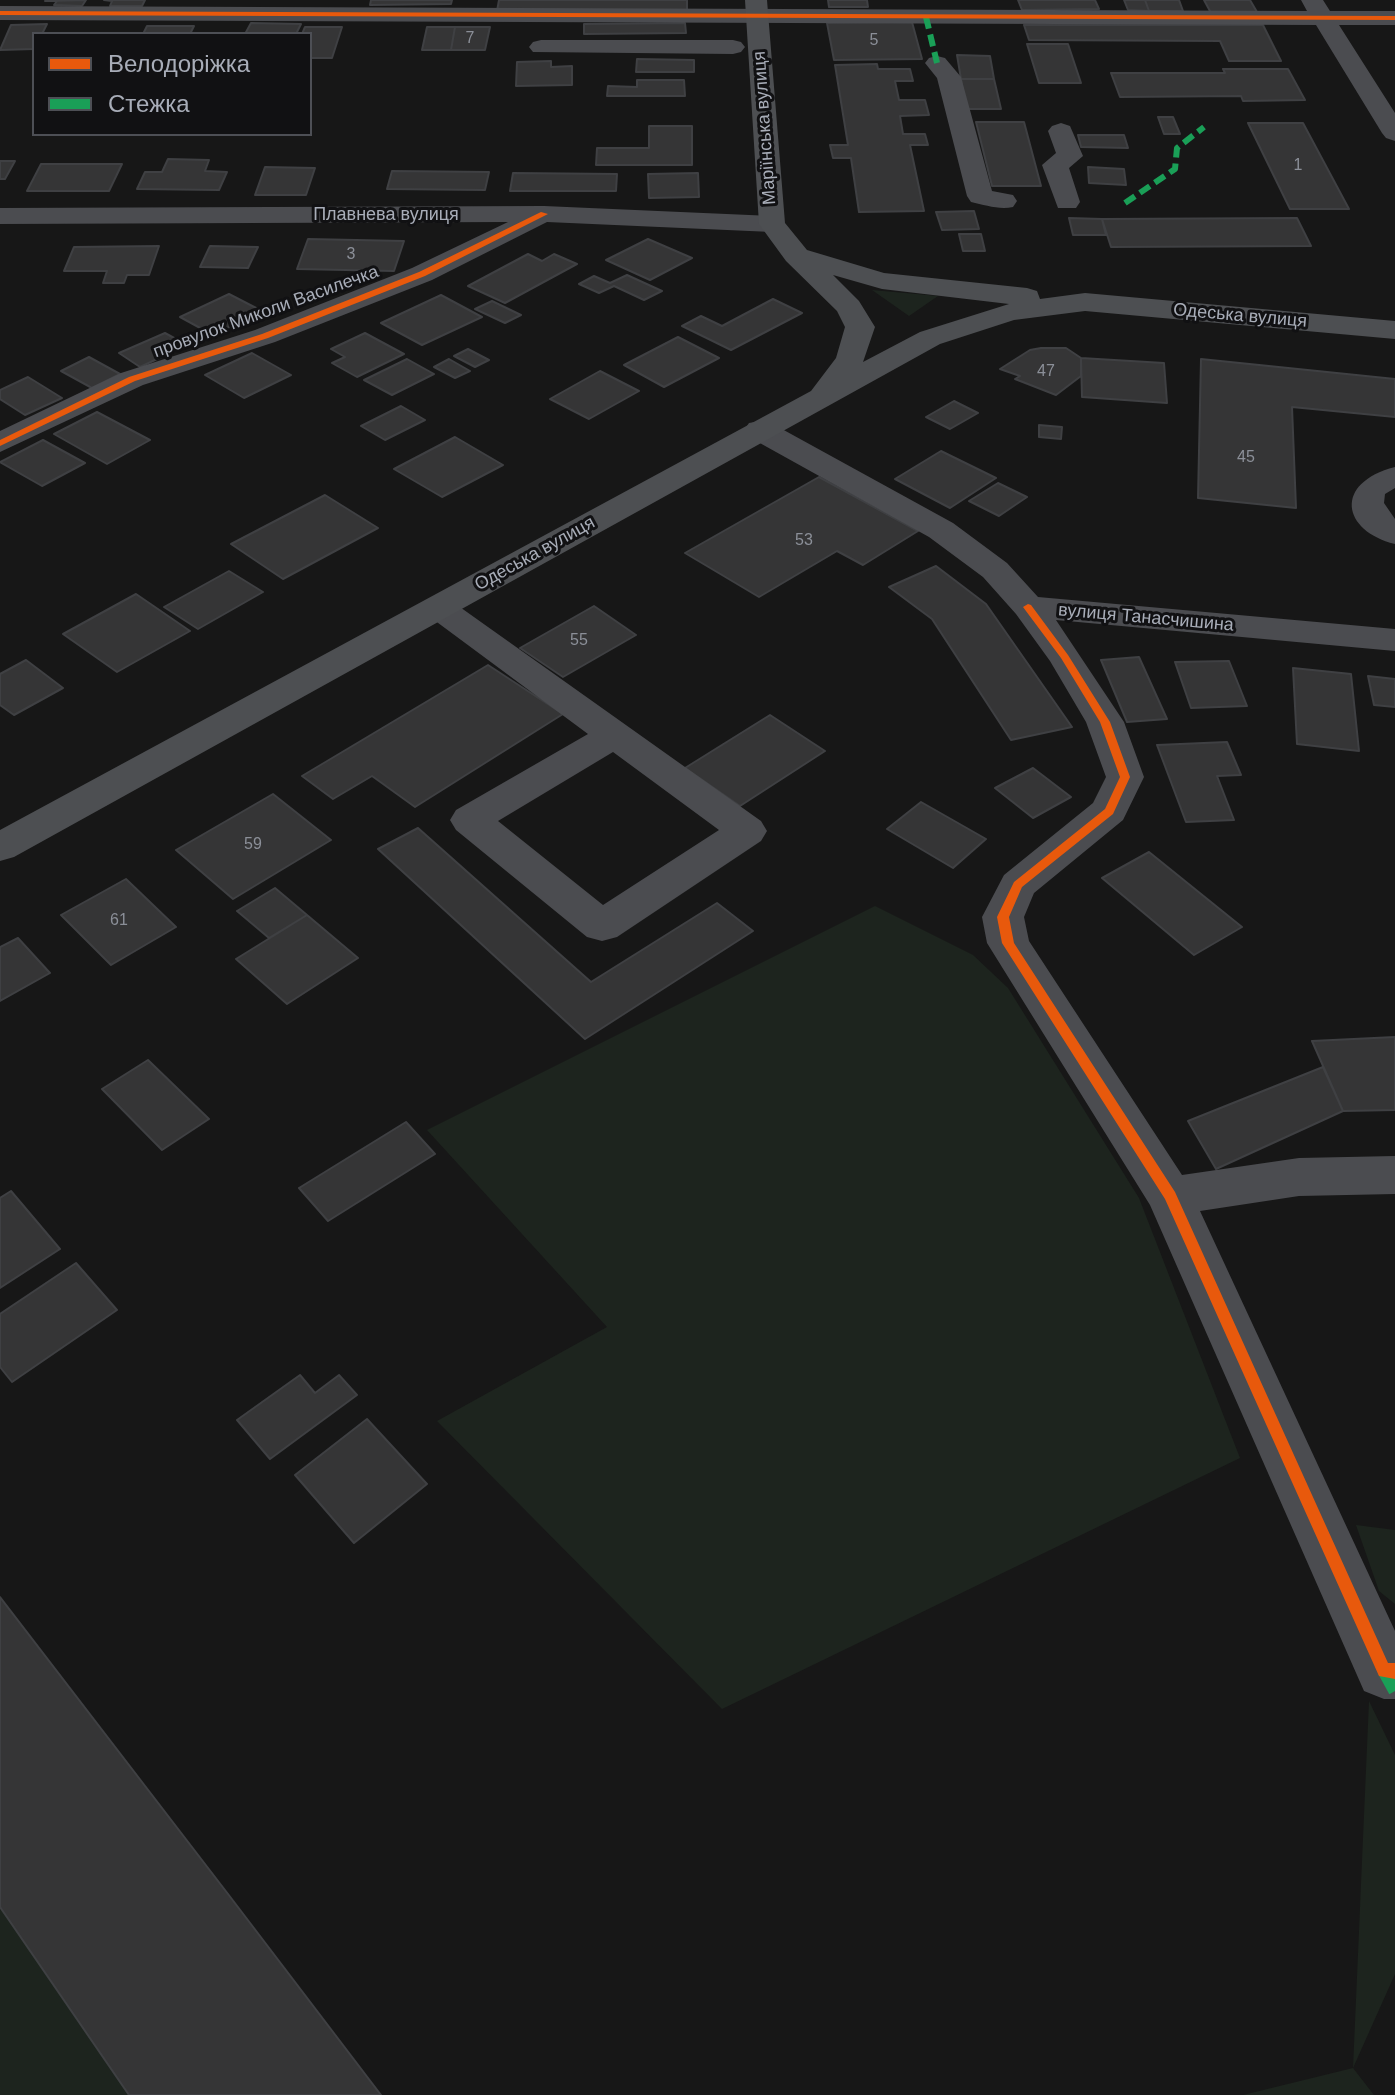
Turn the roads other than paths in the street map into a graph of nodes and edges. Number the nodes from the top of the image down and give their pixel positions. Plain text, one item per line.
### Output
1 (756, 8) edge
2 (1318, 9) edge
3 (0, 13) edge
4 (1395, 18) edge
5 (541, 47) dead end
6 (759, 47) junction
7 (937, 63) dead end
8 (1061, 131) dead end
9 (1395, 133) edge
10 (1004, 201) dead end
11 (1067, 202) dead end
12 (544, 214) junction
13 (0, 216) edge
14 (772, 224) junction
15 (796, 255) junction
16 (1085, 302) junction
17 (1395, 330) edge
18 (815, 400) junction
19 (760, 430) junction
20 (0, 443) edge
21 (1395, 477) edge
22 (1395, 534) edge
23 (438, 607) junction
24 (1028, 607) junction
25 (1395, 640) edge
26 (614, 735) junction
27 (0, 847) edge
28 (1395, 1175) edge
29 (1170, 1196) junction
30 (1395, 1671) edge

1 - 2 street
1 - 3 street
1 - 6 main road, Маріїнська вулиця
2 - 4 street
2 - 9 street
5 - 6 street
6 - 14 main road, Маріїнська вулиця
7 - 10 street
8 - 11 street
12 - 13 street, Плавнева вулиця
12 - 14 street, Плавнева вулиця
12 - 20 street, провулок Миколи Василечка
14 - 15 main road, Маріїнська вулиця
15 - 16 main road, Одеська вулиця
15 - 18 main road, Маріїнська вулиця
16 - 17 main road, Одеська вулиця
16 - 18 main road, Одеська вулиця
18 - 19 main road, Одеська вулиця
19 - 23 main road, Одеська вулиця
19 - 24 street
21 - 22 street
23 - 26 street
23 - 27 main road, Одеська вулиця
24 - 25 street, вулиця Танасчишина
24 - 29 street
26 - 26 street
28 - 29 street
29 - 30 street

